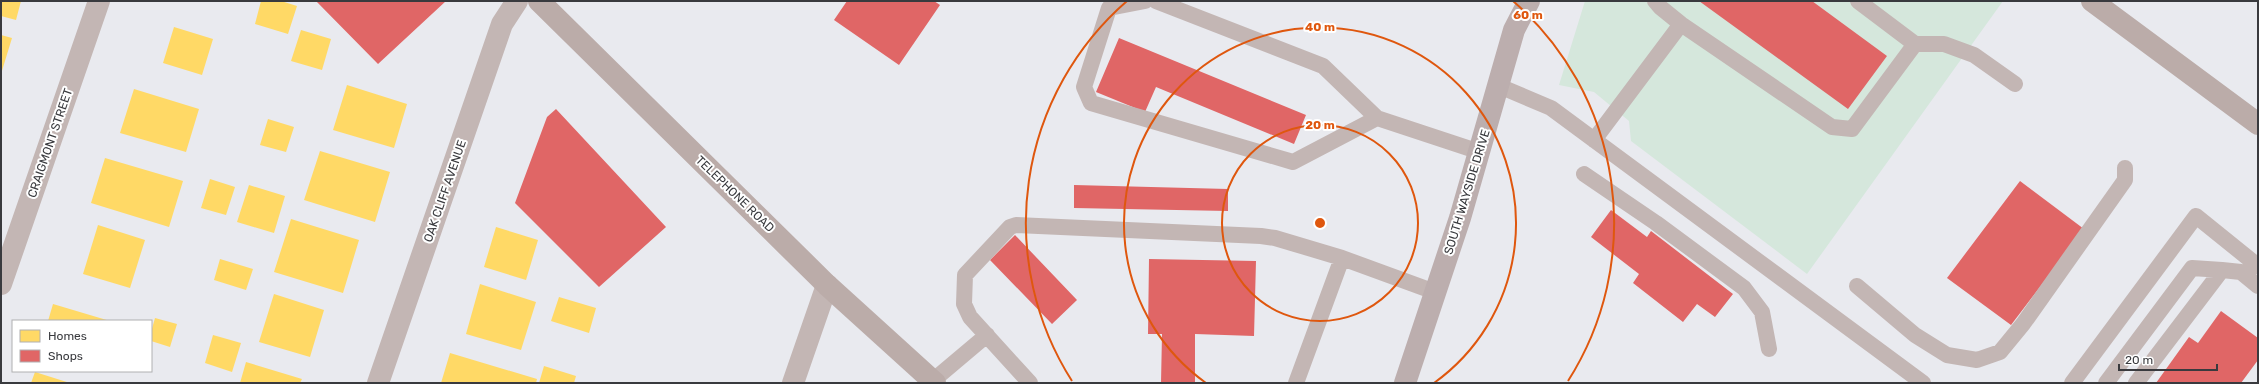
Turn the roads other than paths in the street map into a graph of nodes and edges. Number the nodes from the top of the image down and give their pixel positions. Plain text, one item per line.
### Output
1 (99, 1) edge
2 (517, 1) edge
3 (539, 1) edge
4 (1145, 1) edge
5 (1156, 1) edge
6 (1529, 1) edge
7 (1655, 1) edge
8 (1858, 1) edge
9 (2092, 1) edge
10 (1681, 24) junction
11 (1915, 44) junction
12 (2015, 84) dead end
13 (1498, 86) junction
14 (1377, 118) junction
15 (2258, 124) edge
16 (1594, 140) junction
17 (1480, 152) junction
18 (2126, 168) dead end
19 (1584, 174) dead end
20 (1342, 258) junction
21 (2258, 266) edge
22 (2222, 270) junction
23 (1, 284) edge
24 (828, 285) junction
25 (1857, 286) dead end
26 (2258, 286) edge
27 (1435, 292) junction
28 (987, 335) junction
29 (1769, 349) dead end
30 (933, 382) edge
31 (378, 383) edge
32 (793, 383) edge
33 (1030, 383) edge
34 (1296, 383) edge
35 (1405, 383) edge
36 (1923, 383) edge
37 (2072, 383) edge
38 (2106, 383) edge
39 (2136, 383) edge

1 - 23 street, CRAIGMONT STREET
2 - 31 street, OAK CLIFF AVENUE
3 - 24 main road, TELEPHONE ROAD
4 - 14 lane
5 - 14 lane
6 - 13 main road, SOUTH WAYSIDE DRIVE
7 - 10 lane
8 - 11 lane
9 - 15 main road
10 - 11 lane
10 - 16 lane
11 - 12 lane
13 - 16 lane
13 - 17 main road, SOUTH WAYSIDE DRIVE
14 - 17 lane
16 - 36 lane
17 - 27 main road, SOUTH WAYSIDE DRIVE
18 - 25 lane
19 - 29 lane
20 - 27 lane
20 - 28 lane
20 - 34 lane
21 - 37 lane
22 - 26 lane
22 - 38 lane
22 - 39 lane
24 - 30 main road, TELEPHONE ROAD
24 - 32 street
27 - 35 main road, SOUTH WAYSIDE DRIVE
28 - 30 lane
28 - 33 lane

